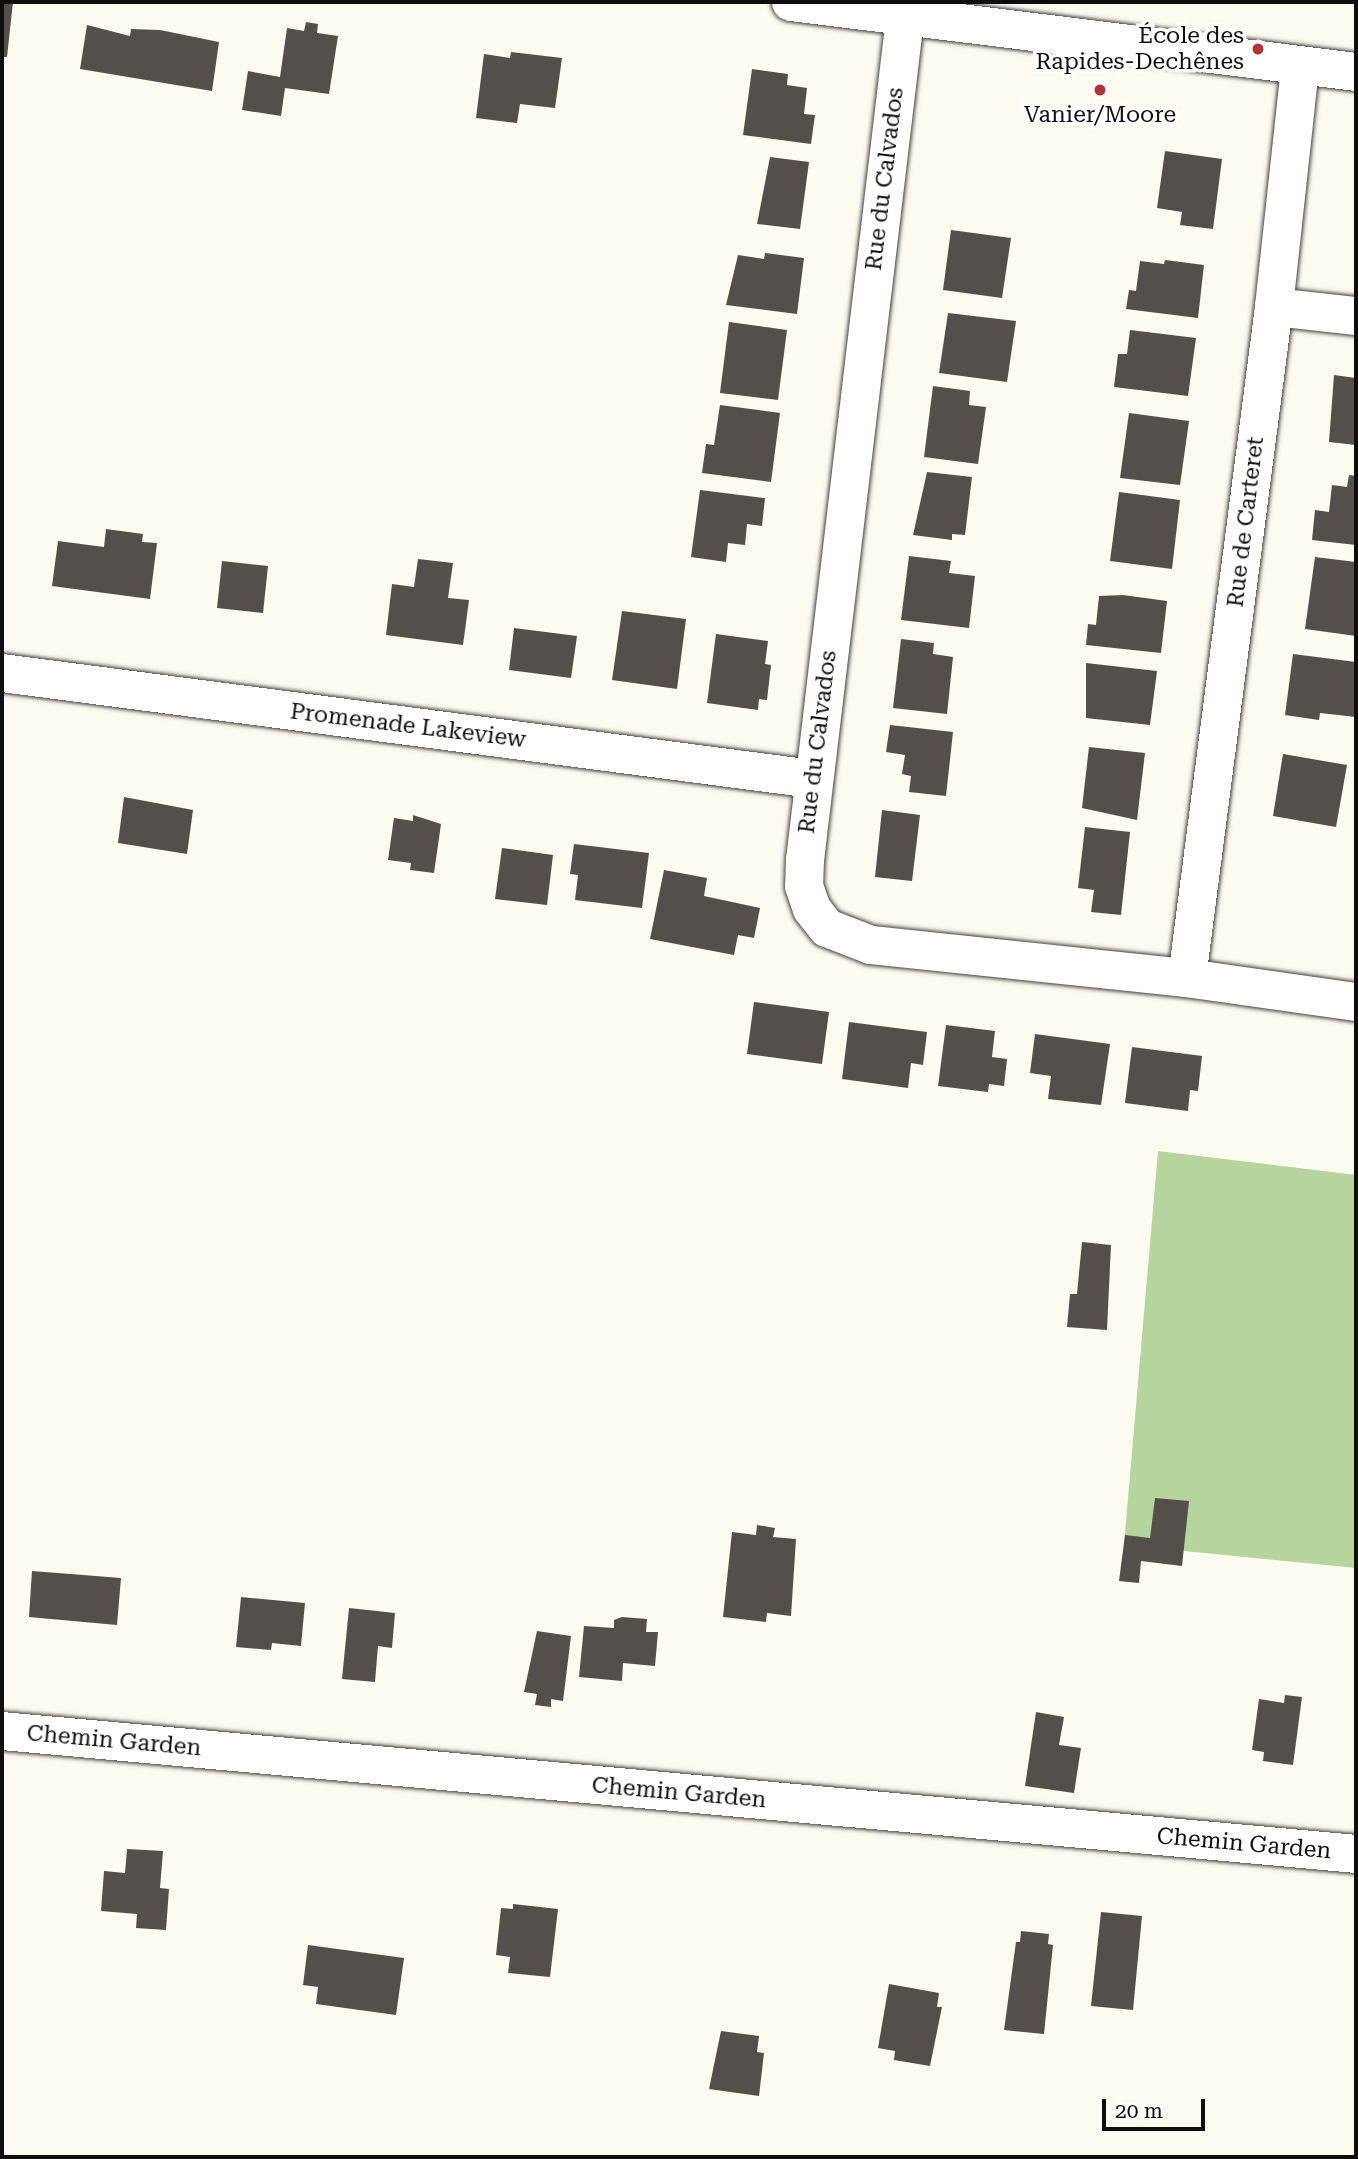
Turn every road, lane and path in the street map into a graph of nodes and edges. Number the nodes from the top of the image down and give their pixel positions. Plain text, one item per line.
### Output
1 (791, 2) edge
2 (905, 18) junction
3 (1300, 66) junction
4 (1356, 72) edge
5 (1274, 307) junction
6 (1356, 316) edge
7 (2, 673) edge
8 (813, 779) junction
9 (1187, 978) junction
10 (1356, 1002) edge
11 (2, 1731) edge
12 (1356, 1854) edge

1 - 2 street
2 - 3 street
2 - 8 street, Rue du Calvados
3 - 4 street
3 - 5 street, Rue de Carteret
5 - 6 street
5 - 9 street, Rue de Carteret
7 - 8 street, Promenade Lakeview
8 - 9 street, Rue du Calvados
9 - 10 street, Rue du Calvados
11 - 12 street, Chemin Garden

